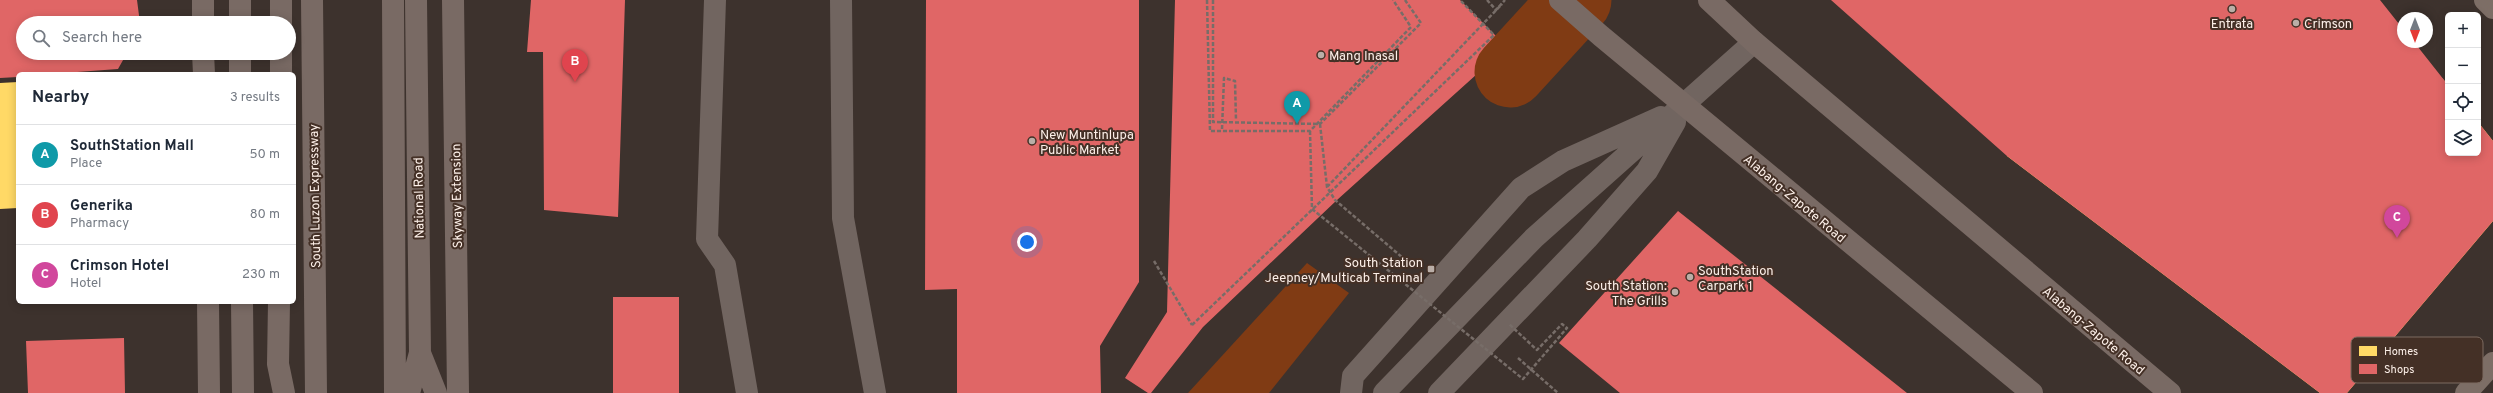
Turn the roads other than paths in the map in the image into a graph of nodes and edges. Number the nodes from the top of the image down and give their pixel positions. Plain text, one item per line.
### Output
1 (202, 0) edge
2 (240, 0) edge
3 (281, 0) edge
4 (312, 0) edge
5 (393, 0) edge
6 (416, 0) edge
7 (453, 0) edge
8 (715, 0) edge
9 (841, 0) edge
10 (1560, 0) edge
11 (1708, 0) edge
12 (2486, 0) edge
13 (2493, 8) edge
14 (203, 16) edge
15 (240, 16) edge
16 (281, 16) edge
17 (1754, 42) junction
18 (204, 60) edge
19 (240, 60) edge
20 (281, 60) edge
21 (204, 72) edge
22 (240, 72) edge
23 (280, 72) edge
24 (1684, 106) junction
25 (208, 304) edge
26 (242, 304) edge
27 (279, 304) edge
28 (420, 353) junction
29 (2493, 363) edge
30 (2483, 374) edge
31 (2475, 383) edge
32 (209, 393) edge
33 (243, 393) edge
34 (284, 393) edge
35 (316, 393) edge
36 (395, 393) edge
37 (409, 393) edge
38 (436, 393) edge
39 (458, 393) edge
40 (747, 393) edge
41 (875, 393) edge
42 (1351, 393) edge
43 (1384, 393) edge
44 (1439, 393) edge
45 (2032, 393) edge
46 (2170, 393) edge
47 (2466, 393) edge

1 - 14 highway
2 - 15 highway
3 - 16 highway
4 - 35 highway, South Luzon Expressway
5 - 36 highway
6 - 28 highway, National Road
7 - 39 highway, Skyway Extension
8 - 40 lane
9 - 41 lane
10 - 24 highway, Alabang-Zapote Road
11 - 17 highway, Alabang-Zapote Road
12 - 13 main road
17 - 24 lane
17 - 46 highway, Alabang-Zapote Road
18 - 21 highway
19 - 22 highway
20 - 23 highway
24 - 42 lane
24 - 43 lane
24 - 44 lane
24 - 45 highway, Alabang-Zapote Road
25 - 32 highway
26 - 33 highway
27 - 34 highway
28 - 37 highway
28 - 38 highway, National Road
29 - 30 main road
31 - 47 main road

